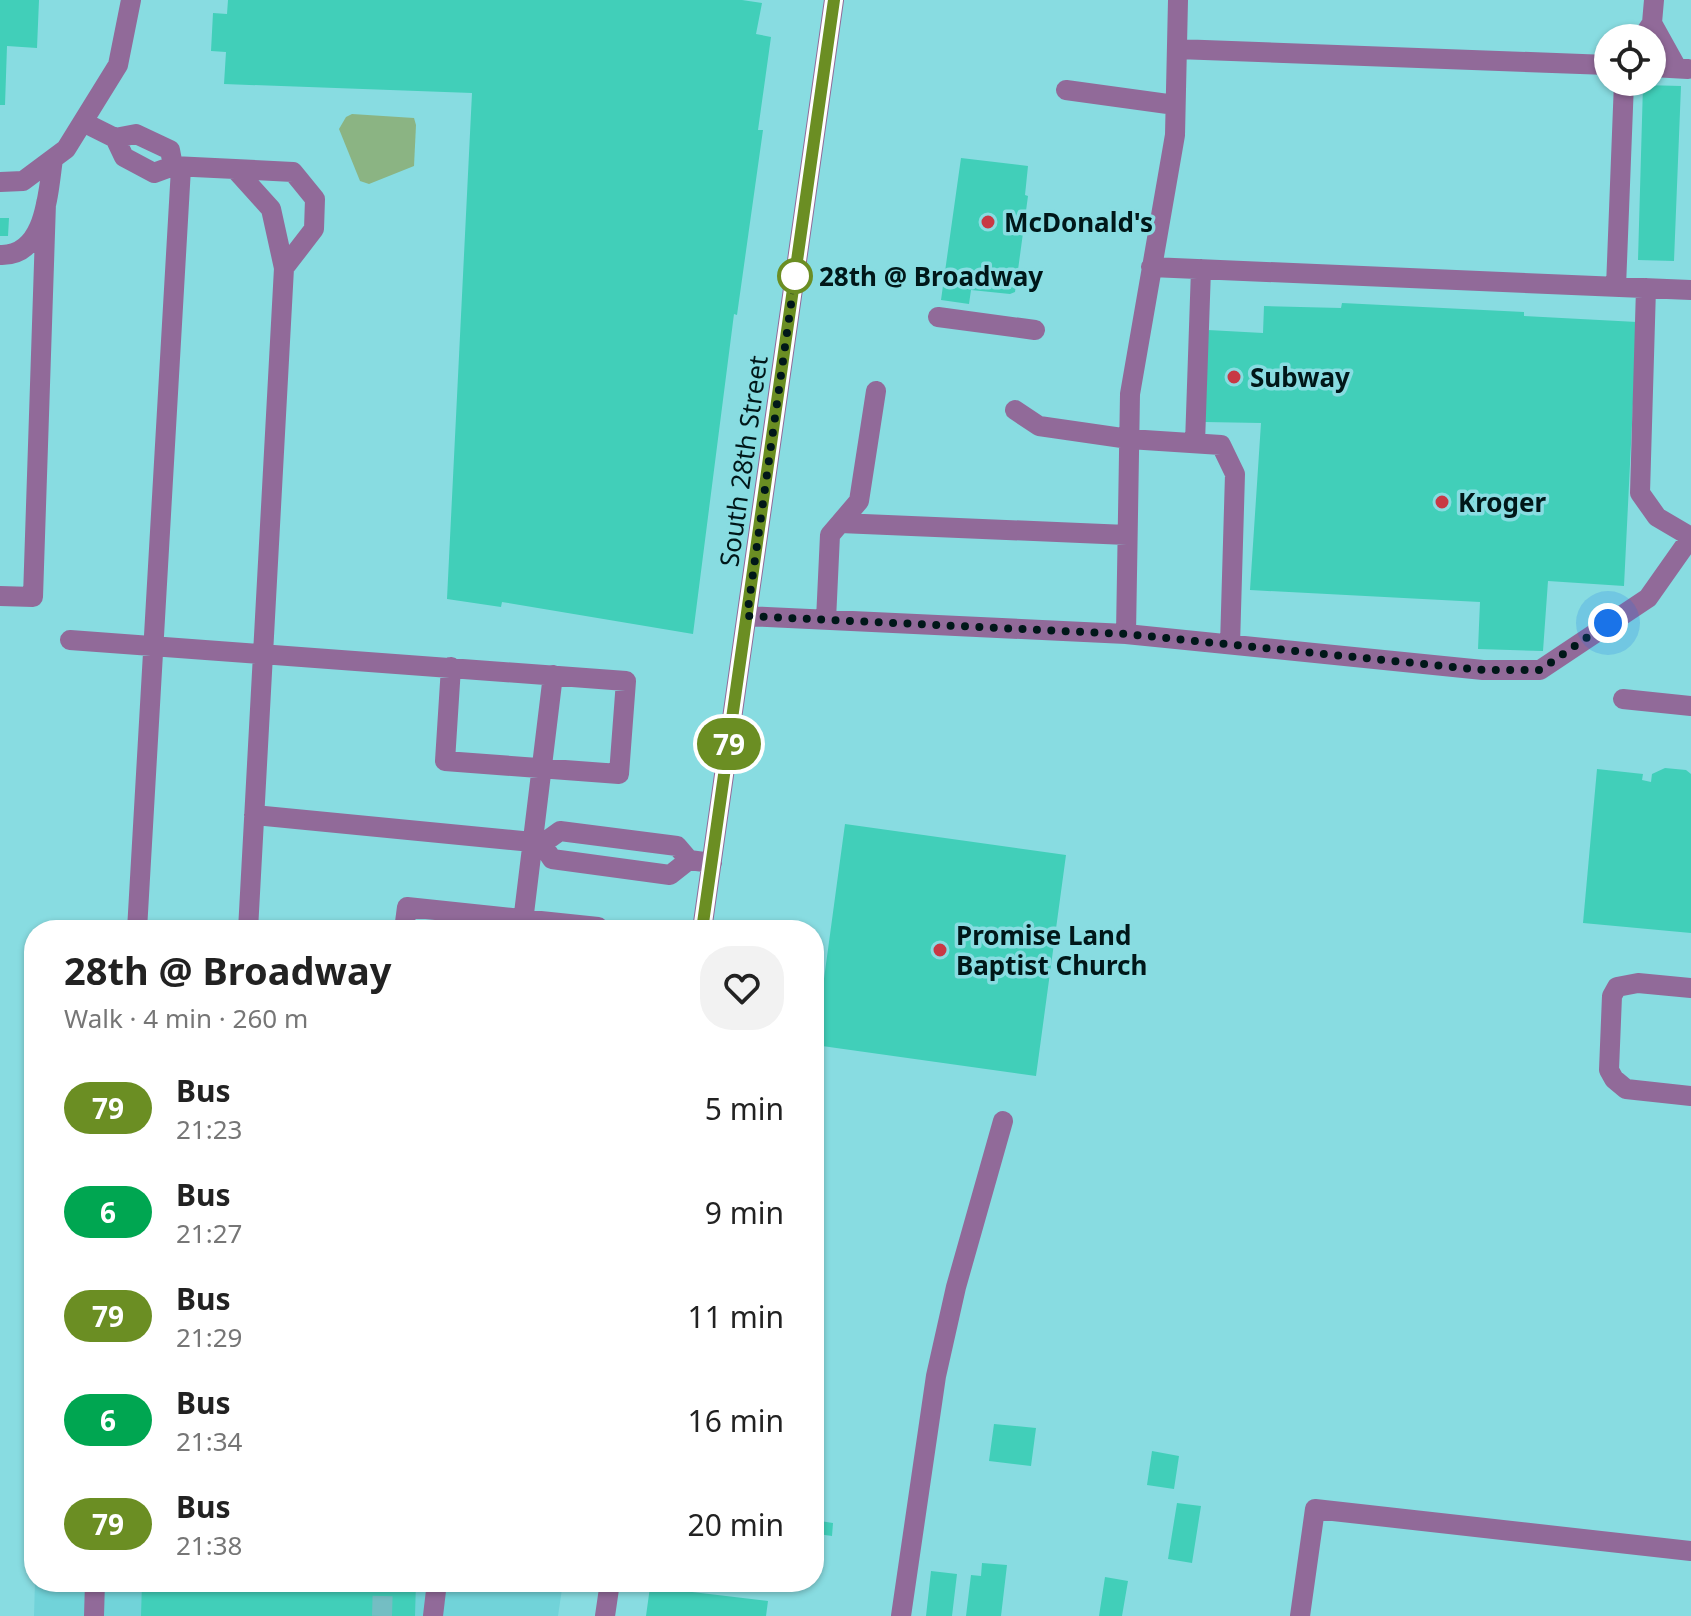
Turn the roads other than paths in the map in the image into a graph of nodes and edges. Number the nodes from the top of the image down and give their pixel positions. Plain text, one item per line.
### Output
1 (131, 0) edge
2 (834, 0) edge
3 (1178, 0) edge
4 (1654, 0) edge
5 (1648, 24) edge
6 (1177, 49) junction
7 (1666, 50) edge
8 (1594, 64) edge
9 (1684, 69) edge
10 (1066, 90) dead end
11 (1623, 96) edge
12 (1175, 105) junction
13 (83, 122) junction
14 (53, 159) junction
15 (177, 167) junction
16 (235, 169) junction
17 (0, 182) edge
18 (46, 203) junction
19 (0, 255) edge
20 (1151, 267) junction
21 (284, 268) junction
22 (1201, 269) junction
23 (1616, 287) junction
24 (1646, 288) junction
25 (1691, 290) edge
26 (938, 317) dead end
27 (1035, 330) dead end
28 (876, 391) dead end
29 (1015, 410) dead end
30 (1129, 439) junction
31 (1195, 443) junction
32 (840, 523) junction
33 (1127, 535) junction
34 (1691, 537) edge
35 (0, 596) edge
36 (747, 616) junction
37 (826, 620) junction
38 (1126, 634) junction
39 (70, 640) dead end
40 (1230, 645) junction
41 (153, 646) junction
42 (263, 654) junction
43 (451, 667) junction
44 (553, 675) junction
45 (1623, 699) dead end
46 (1691, 706) edge
47 (541, 769) junction
48 (254, 815) junction
49 (537, 843) junction
50 (689, 860) junction
51 (712, 863) junction
52 (138, 920) edge
53 (249, 920) edge
54 (405, 920) edge
55 (496, 920) edge
56 (524, 920) edge
57 (703, 920) edge
58 (1691, 988) edge
59 (1691, 1096) edge
60 (1003, 1121) dead end
61 (1691, 1551) edge
62 (95, 1592) edge
63 (436, 1592) edge
64 (609, 1592) edge
65 (94, 1616) edge
66 (433, 1616) edge
67 (605, 1616) edge
68 (901, 1616) edge
69 (1300, 1616) edge

1 - 13 street
2 - 36 street, South 28th Street
3 - 6 street
4 - 5 street
6 - 8 street
6 - 12 street
7 - 9 street
10 - 12 street
11 - 23 street
12 - 20 street
13 - 14 street
13 - 15 street
14 - 17 street
14 - 18 street
15 - 16 street
15 - 41 street
16 - 21 street
16 - 21 street
18 - 19 street
18 - 35 street
20 - 22 street
20 - 30 street
21 - 42 street
22 - 23 street
22 - 31 street
23 - 24 street
24 - 25 street
24 - 34 street
26 - 27 street
28 - 32 street
29 - 30 street
30 - 31 street
30 - 33 street
31 - 40 street
32 - 33 street
32 - 37 street
33 - 38 street
34 - 40 street
36 - 37 street
36 - 51 street, South 28th Street
37 - 38 street
38 - 40 street
39 - 41 street
41 - 42 street
41 - 52 street
42 - 43 street
42 - 48 street
43 - 44 street
43 - 47 street
44 - 47 street
44 - 47 street
45 - 46 street
47 - 49 street
48 - 49 street
48 - 53 street
49 - 50 street
49 - 50 street
49 - 56 street
50 - 51 street
51 - 57 street, South 28th Street
54 - 55 street
58 - 59 street
60 - 68 street
61 - 69 street
62 - 65 street
63 - 66 street
64 - 67 street

